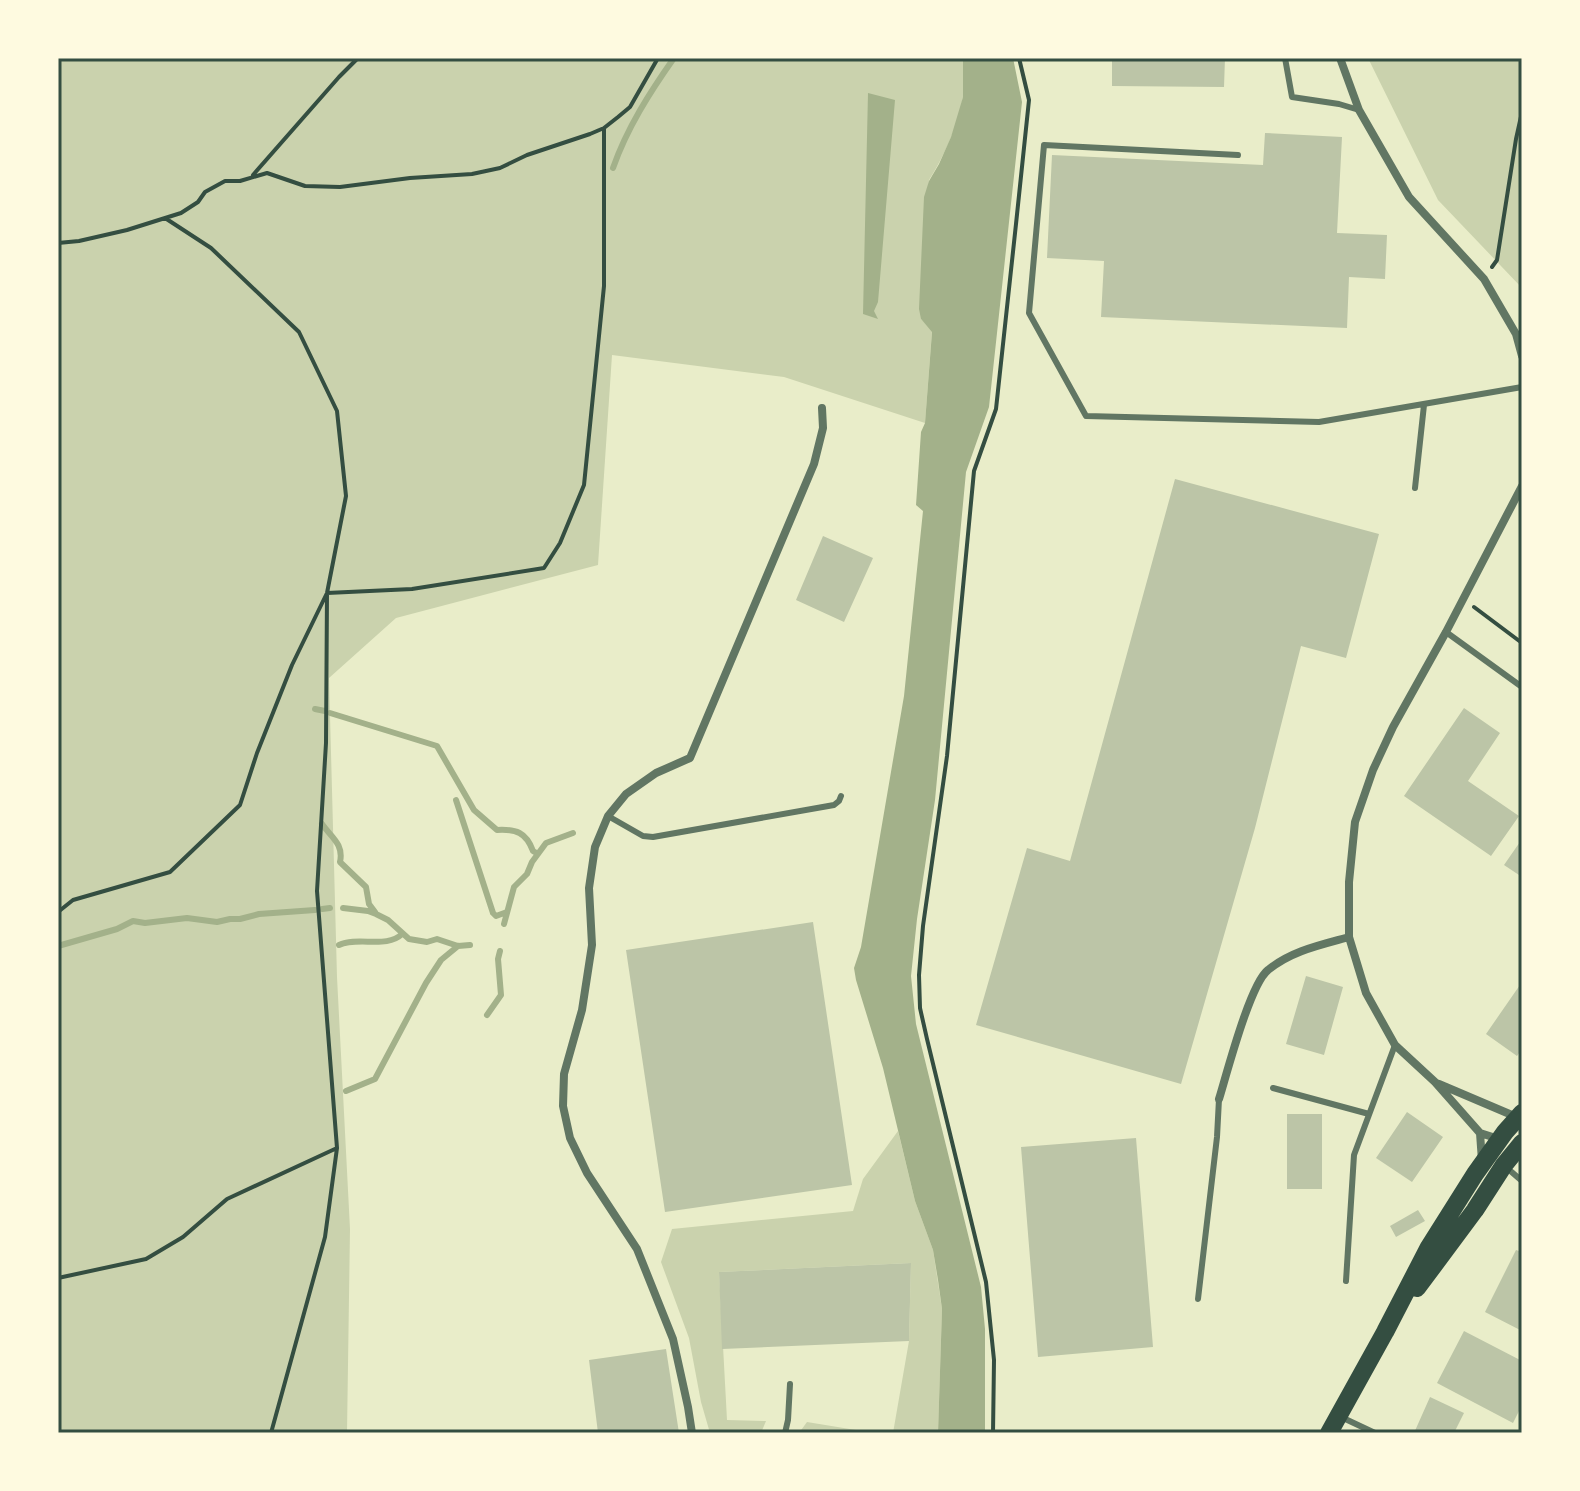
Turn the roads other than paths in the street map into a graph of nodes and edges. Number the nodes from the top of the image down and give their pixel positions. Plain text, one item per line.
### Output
1 (1285, 58) edge
2 (1340, 58) edge
3 (1359, 110) junction
4 (1238, 155) dead end
5 (1522, 356) edge
6 (1522, 387) edge
7 (1424, 405) junction
8 (822, 408) dead end
9 (1522, 486) edge
10 (1415, 488) dead end
11 (1446, 632) junction
12 (1522, 687) edge
13 (841, 796) dead end
14 (608, 816) junction
15 (1349, 937) junction
16 (1395, 1045) junction
17 (1435, 1082) junction
18 (1273, 1088) dead end
19 (1219, 1099) joint
20 (1369, 1114) junction
21 (1521, 1119) edge
22 (1480, 1133) junction
23 (1500, 1139) junction
24 (1522, 1143) edge
25 (1482, 1165) junction
26 (1504, 1165) junction
27 (1522, 1181) edge
28 (1346, 1281) dead end
29 (1198, 1299) dead end
30 (1385, 1332) junction
31 (790, 1384) dead end
32 (1332, 1428) edge
33 (692, 1433) edge
34 (785, 1433) edge
35 (1375, 1433) edge

1 - 3 lane
2 - 3 street
3 - 5 street
4 - 7 lane
6 - 7 lane
7 - 10 lane
8 - 14 street
9 - 11 street
11 - 12 lane
11 - 15 street
13 - 14 lane
14 - 33 street
15 - 16 street
15 - 19 street
16 - 17 street
16 - 20 lane
17 - 21 street
17 - 22 street
18 - 20 lane
19 - 29 lane
20 - 28 lane
21 - 23 main road
22 - 23 street
22 - 25 street
23 - 25 main road
24 - 26 main road
25 - 30 main road
26 - 27 lane
26 - 30 main road
30 - 32 main road
31 - 34 lane
32 - 35 lane

